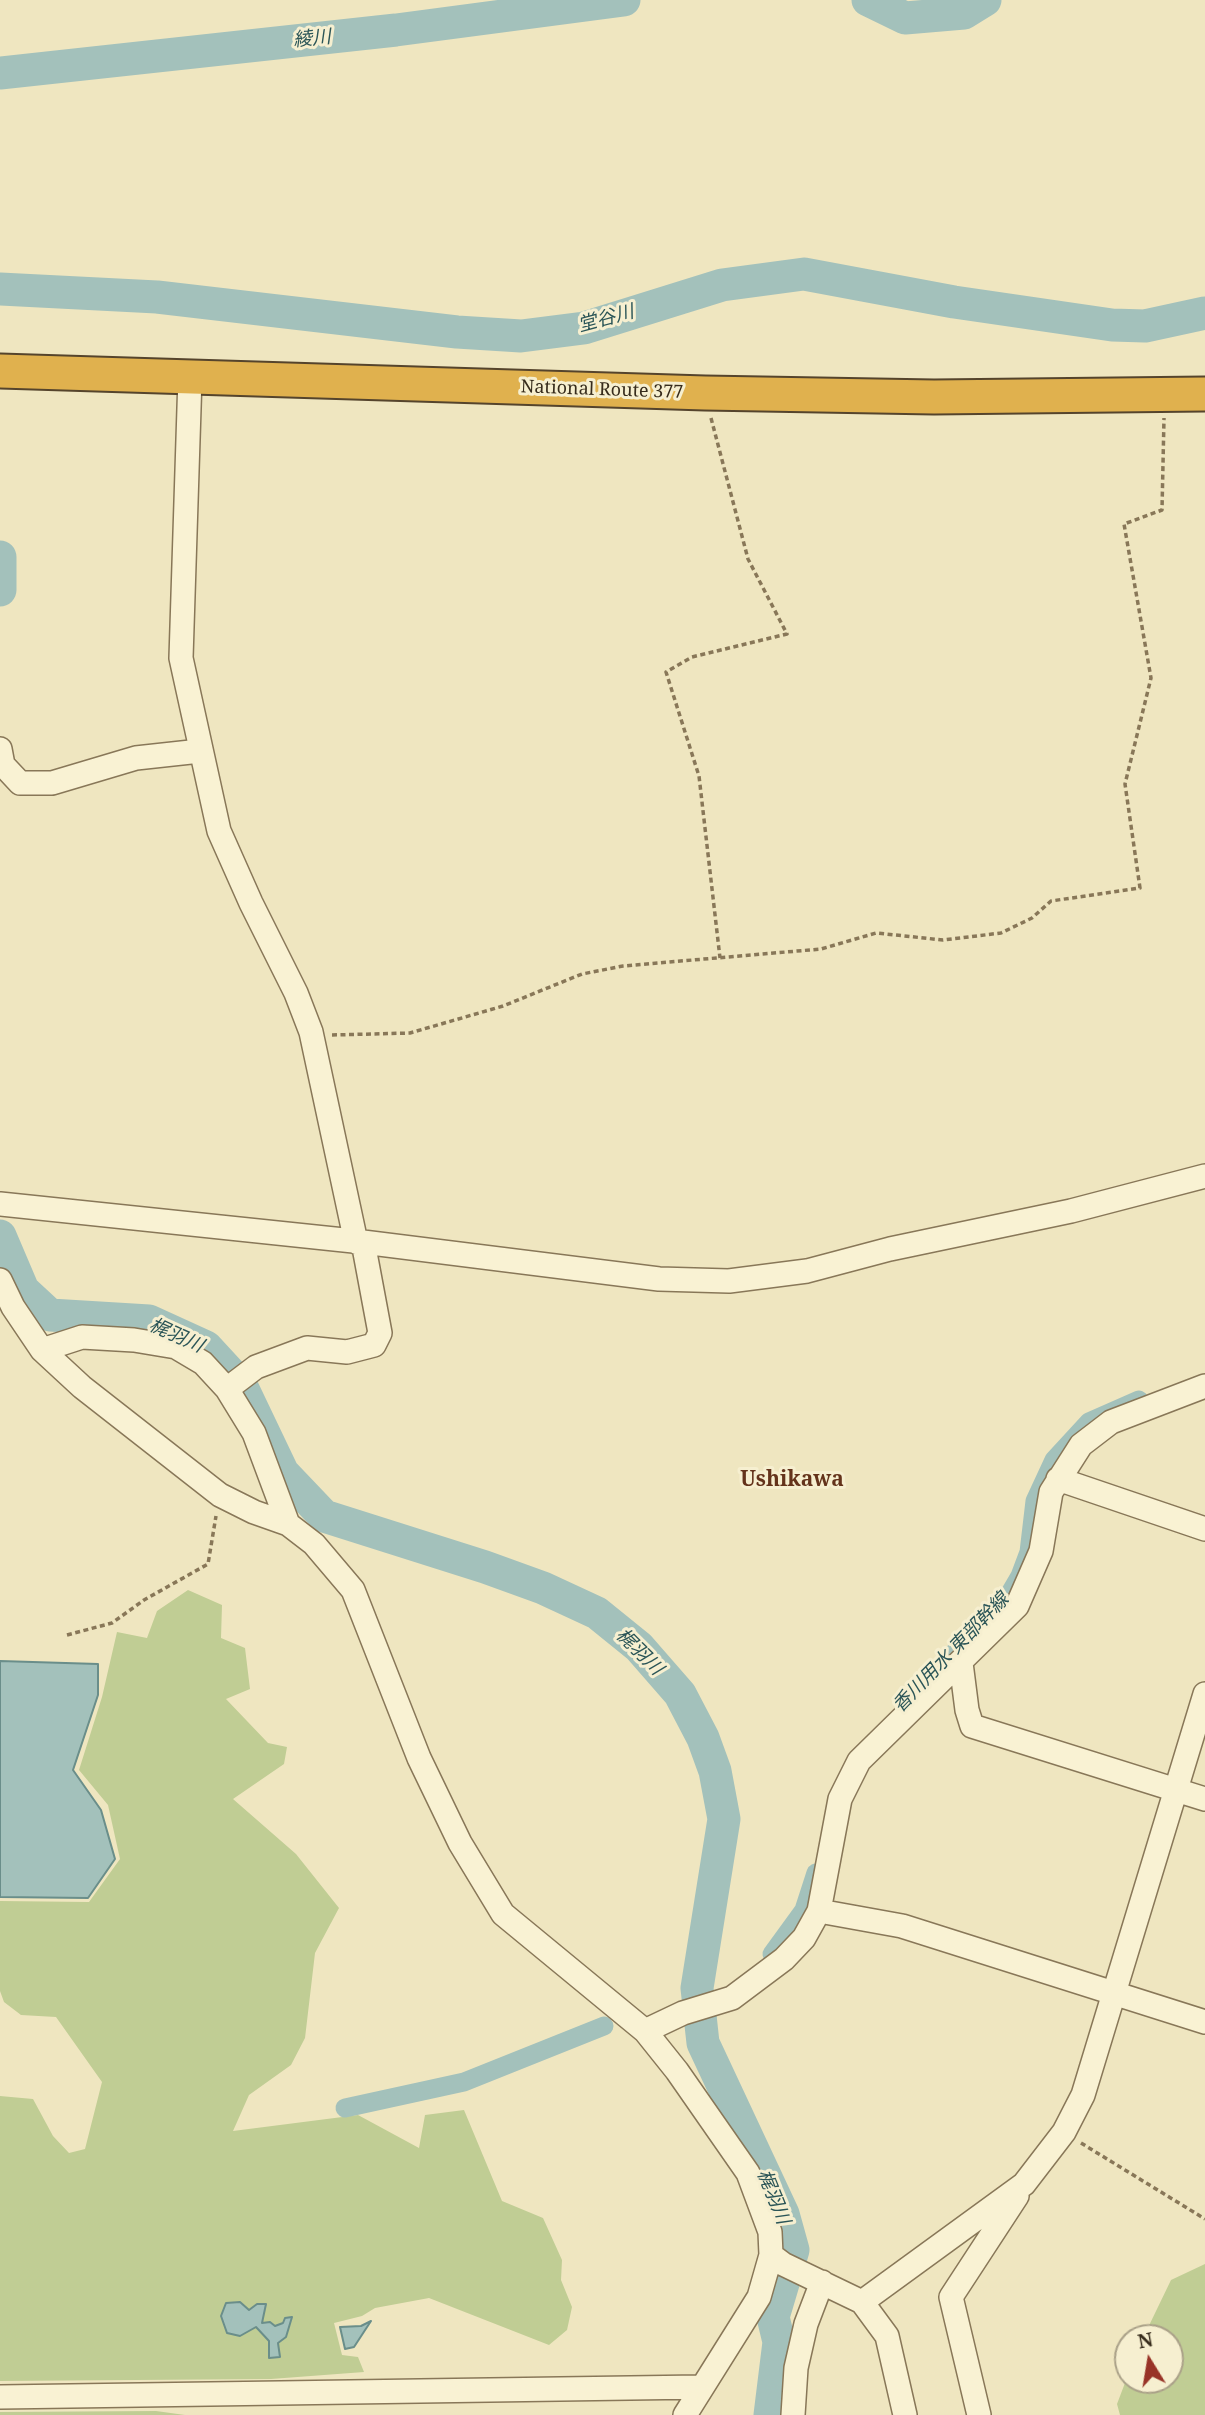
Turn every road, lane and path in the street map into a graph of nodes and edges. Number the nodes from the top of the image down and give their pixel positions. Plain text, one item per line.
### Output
1 (3, 371) edge
2 (190, 377) junction
3 (705, 393) junction
4 (1205, 394) edge
5 (1164, 395) junction
6 (0, 749) edge
7 (200, 751) junction
8 (720, 958) junction
9 (311, 1035) junction
10 (1205, 1176) edge
11 (11, 1205) edge
12 (359, 1242) junction
13 (0, 1280) edge
14 (42, 1350) junction
15 (1205, 1386) edge
16 (229, 1387) junction
17 (1058, 1479) junction
18 (220, 1495) junction
19 (288, 1524) junction
20 (1205, 1529) edge
21 (67, 1635) dead end
22 (961, 1662) junction
23 (1205, 1693) edge
24 (1176, 1790) junction
25 (1205, 1799) edge
26 (819, 1910) junction
27 (1114, 1994) junction
28 (1205, 2022) edge
29 (645, 2031) junction
30 (1064, 2132) junction
31 (1024, 2184) junction
32 (1205, 2219) edge
33 (777, 2259) junction
34 (819, 2281) junction
35 (862, 2302) junction
36 (700, 2387) junction
37 (0, 2397) edge
38 (685, 2415) edge
39 (793, 2415) edge
40 (905, 2415) edge
41 (979, 2415) edge

1 - 2 highway, National Route 377
2 - 3 highway, National Route 377
2 - 7 street
3 - 5 highway, National Route 377
3 - 8 path
4 - 5 highway, National Route 377
5 - 8 path
6 - 7 street
7 - 9 street
8 - 9 path
9 - 12 street
10 - 12 street
11 - 12 street
12 - 16 street
13 - 14 street
14 - 16 street
14 - 18 street
15 - 17 street
16 - 19 street
17 - 20 street
17 - 22 street
18 - 19 street
18 - 21 path
19 - 29 street
22 - 24 street
22 - 26 street
23 - 24 street
24 - 25 street
24 - 27 street
26 - 27 street
26 - 29 street
27 - 28 street
27 - 30 street
29 - 33 street
30 - 31 street
30 - 32 path
31 - 35 street
31 - 41 street
33 - 34 street
33 - 36 street
34 - 35 street
34 - 39 street
35 - 40 street
36 - 37 street
36 - 38 street

